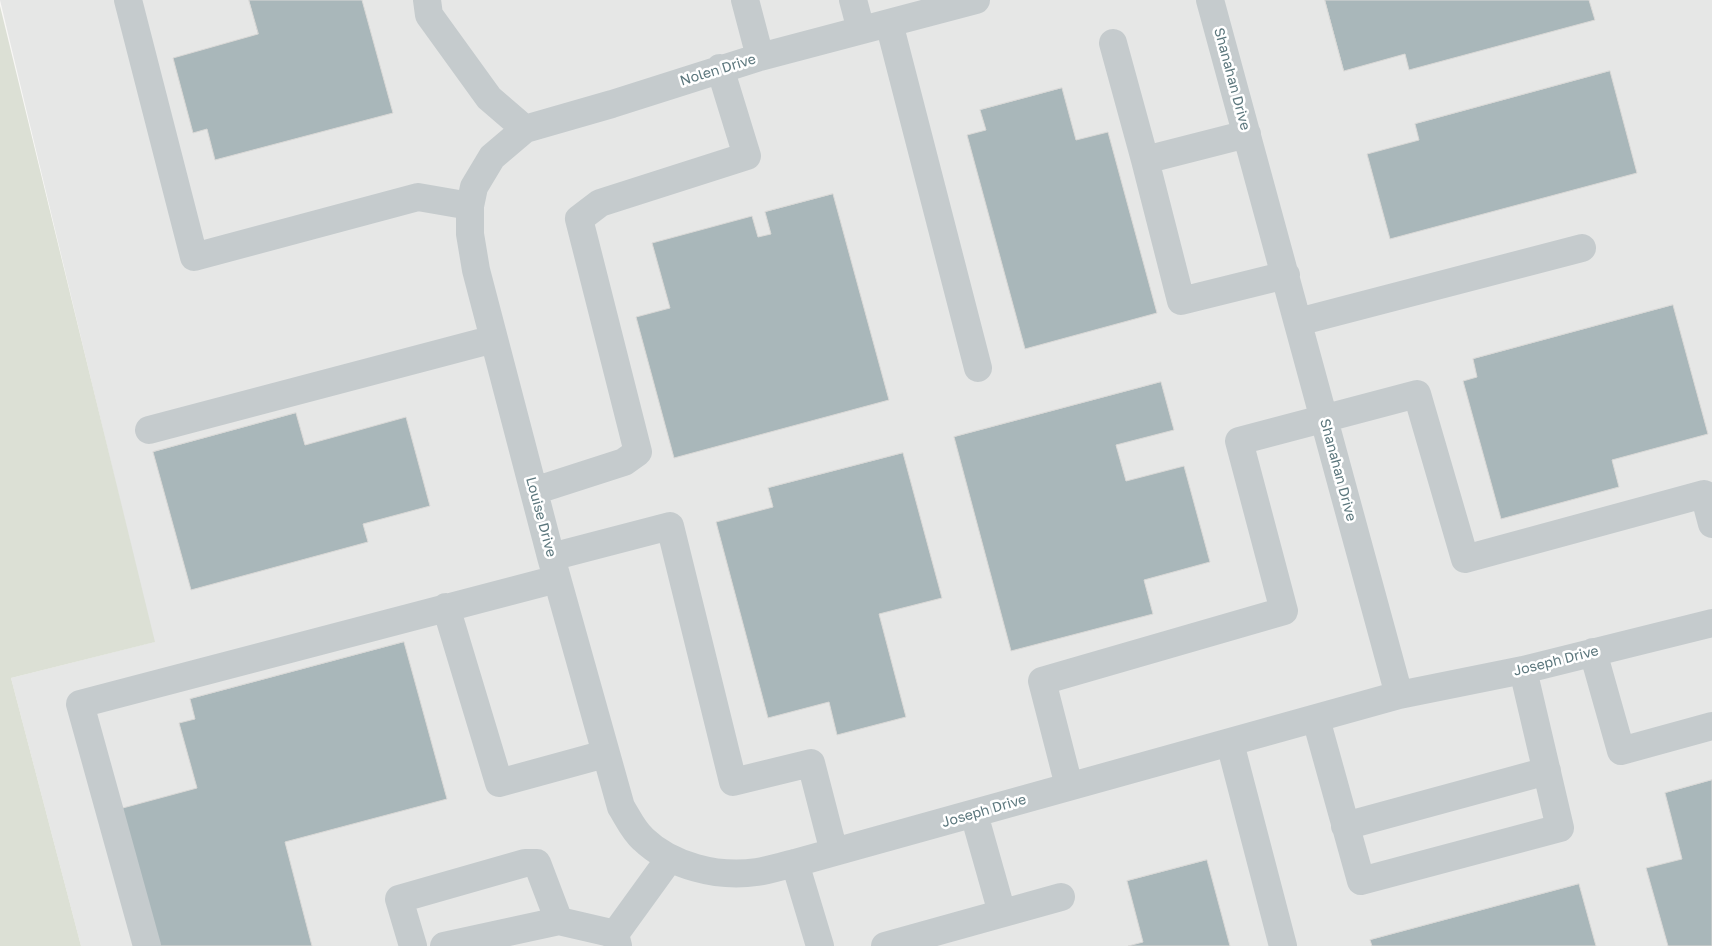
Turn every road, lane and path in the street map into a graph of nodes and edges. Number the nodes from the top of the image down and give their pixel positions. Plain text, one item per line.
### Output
1 (128, 0) edge
2 (427, 0) edge
3 (745, 0) edge
4 (853, 0) edge
5 (976, 0) edge
6 (1210, 0) edge
7 (888, 23) junction
8 (861, 30) junction
9 (1113, 43) dead end
10 (760, 57) junction
11 (720, 68) junction
12 (525, 129) junction
13 (1248, 134) junction
14 (1144, 160) junction
15 (480, 176) joint
16 (470, 206) junction
17 (1582, 248) dead end
18 (1286, 275) junction
19 (1298, 322) junction
20 (494, 339) junction
21 (978, 368) dead end
22 (1324, 418) junction
23 (149, 430) dead end
24 (534, 491) junction
25 (1712, 524) edge
26 (554, 568) junction
27 (446, 607) junction
28 (1712, 622) edge
29 (1594, 652) junction
30 (1523, 670) junction
31 (1398, 695) junction
32 (1316, 719) junction
33 (1712, 726) edge
34 (1230, 743) junction
35 (605, 754) junction
36 (1547, 771) junction
37 (1069, 786) junction
38 (974, 814) junction
39 (1346, 826) junction
40 (834, 852) junction
41 (662, 853) junction
42 (794, 863) junction
43 (1061, 897) dead end
44 (1002, 913) junction
45 (559, 921) junction
46 (617, 940) edge
47 (147, 946) edge
48 (413, 946) edge
49 (444, 946) edge
50 (820, 946) edge
51 (884, 946) edge
52 (1283, 946) edge

1 - 16 street
2 - 12 street
3 - 10 street
4 - 8 street
5 - 7 street, Nolen Drive
6 - 13 street, Shanahan Drive
7 - 8 street, Nolen Drive
7 - 21 street
8 - 10 street, Nolen Drive
9 - 14 street
10 - 11 street, Nolen Drive
11 - 12 street, Nolen Drive
11 - 24 street
12 - 15 street, Nolen Drive
13 - 14 street
13 - 18 street, Shanahan Drive
14 - 18 street
15 - 16 street, Louise Drive
16 - 20 street, Louise Drive
17 - 19 street
18 - 19 street, Shanahan Drive
19 - 22 street, Shanahan Drive
20 - 23 street
20 - 24 street, Louise Drive
22 - 25 street
22 - 31 street, Shanahan Drive
22 - 37 street
24 - 26 street, Louise Drive
26 - 27 street
26 - 35 street, Louise Drive
26 - 40 street
27 - 35 street
27 - 47 street
28 - 29 street, Joseph Drive
29 - 30 street, Joseph Drive
29 - 33 street
30 - 31 street, Joseph Drive
30 - 36 street
31 - 32 street
32 - 34 street, Joseph Drive
32 - 39 street
34 - 37 street, Joseph Drive
34 - 52 street
35 - 41 street, Louise Drive
36 - 39 street
36 - 39 street
37 - 38 street, Joseph Drive
38 - 40 street, Joseph Drive
38 - 44 street
40 - 42 street, Joseph Drive
41 - 42 street, Joseph Drive
41 - 46 street
42 - 50 street
43 - 44 street
44 - 51 street
45 - 46 street
45 - 48 street
45 - 49 street

